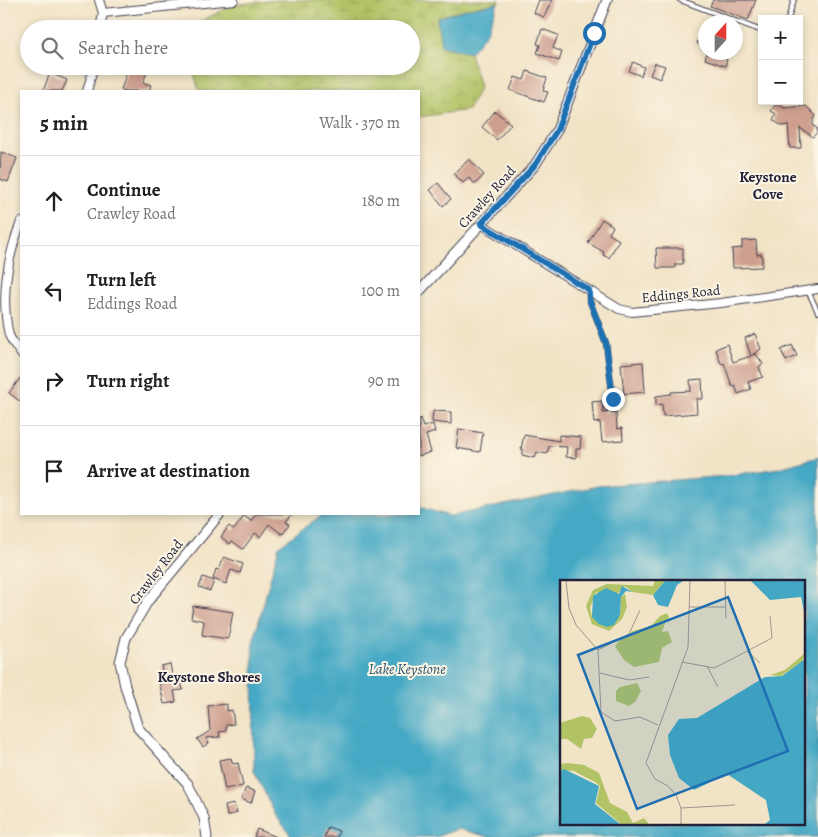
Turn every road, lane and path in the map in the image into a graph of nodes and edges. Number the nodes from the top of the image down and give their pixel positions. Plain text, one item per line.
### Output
1 (99, 0) edge
2 (234, 0) edge
3 (607, 0) edge
4 (680, 0) edge
5 (794, 0) edge
6 (103, 13) junction
7 (789, 15) edge
8 (102, 20) edge
9 (758, 29) edge
10 (91, 75) edge
11 (87, 90) edge
12 (481, 224) junction
13 (20, 225) edge
14 (818, 289) edge
15 (589, 290) junction
16 (420, 291) edge
17 (808, 291) junction
18 (818, 312) edge
19 (20, 352) edge
20 (607, 408) dead end
21 (219, 515) edge
22 (207, 837) edge

1 - 6 street
2 - 6 street
3 - 12 street, Crawley Road
4 - 9 lane
5 - 7 lane
6 - 8 street
10 - 11 street
12 - 15 street, Eddings Road
12 - 16 street, Crawley Road
13 - 19 street
14 - 17 street, Eddings Road
15 - 17 street, Eddings Road
15 - 20 lane
17 - 18 lane
21 - 22 street, Crawley Road

